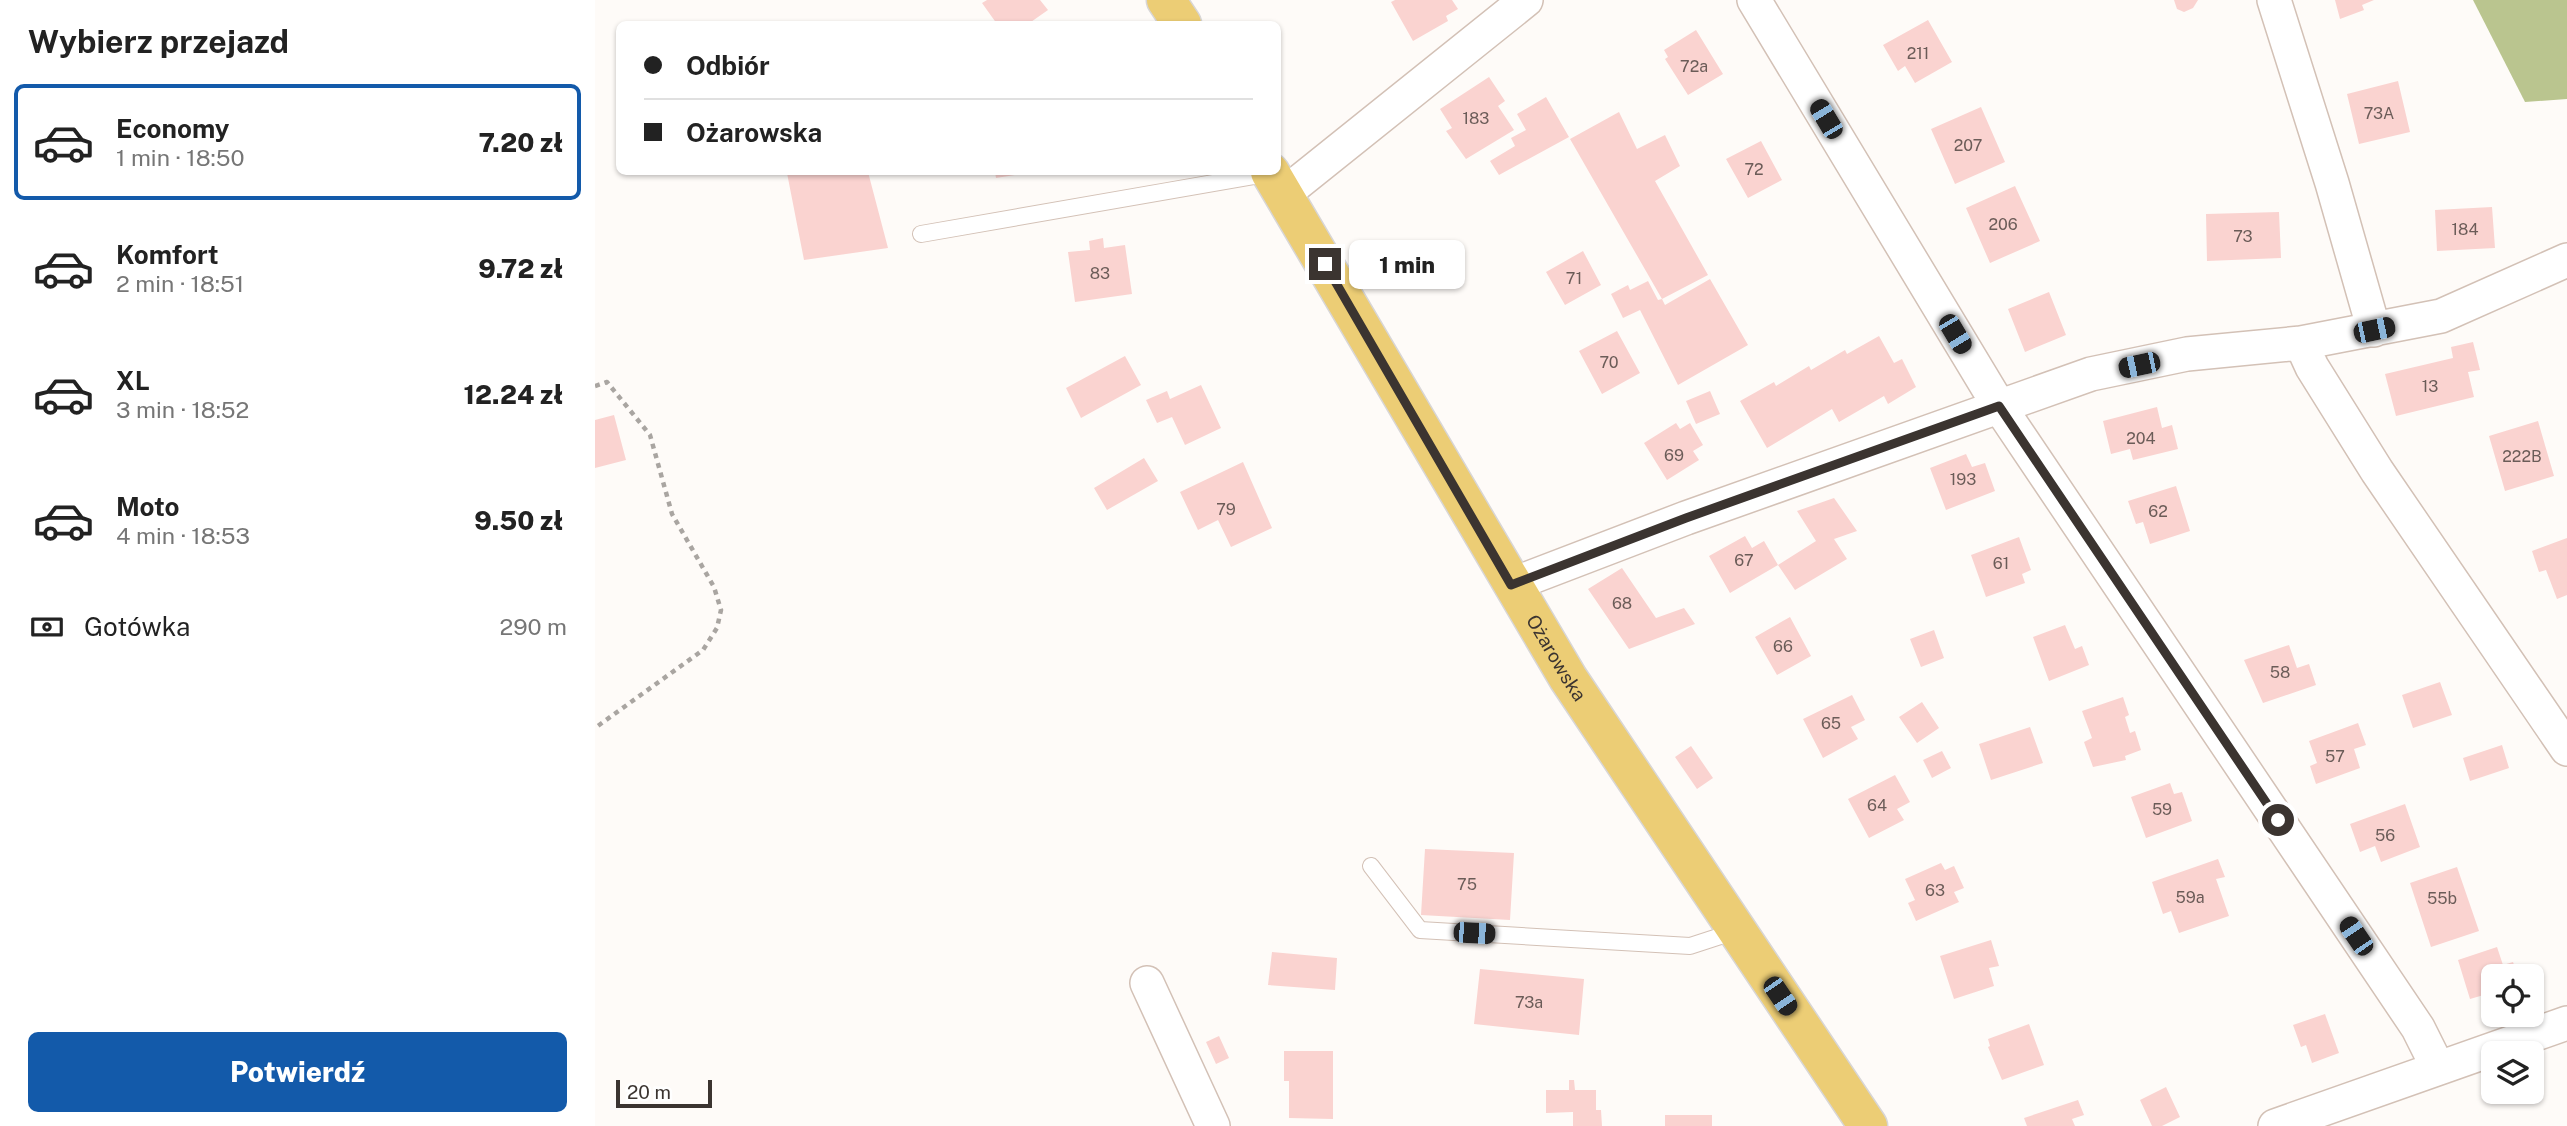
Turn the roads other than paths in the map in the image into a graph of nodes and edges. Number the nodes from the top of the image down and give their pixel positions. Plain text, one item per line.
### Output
1 (1166, 0) edge
2 (1526, 0) edge
3 (1754, 0) edge
4 (2274, 0) edge
5 (1180, 21) edge
6 (1281, 175) edge
7 (1275, 179) edge
8 (921, 234) dead end
9 (2567, 261) edge
10 (2374, 330) junction
11 (2301, 343) junction
12 (1999, 406) junction
13 (1511, 585) junction
14 (2567, 749) edge
15 (1371, 866) dead end
16 (1736, 931) junction
17 (1147, 983) dead end
18 (2567, 1023) edge
19 (2438, 1068) junction
20 (1213, 1126) edge
21 (1868, 1126) edge
22 (2274, 1126) edge

1 - 5 main road
2 - 6 street
3 - 12 street
4 - 10 street
7 - 8 lane
7 - 13 main road, Ożarowska
9 - 10 street
10 - 11 street
11 - 12 street
11 - 14 street
12 - 13 street
12 - 19 street
13 - 16 main road, Ożarowska
15 - 16 lane
16 - 21 main road, Ożarowska
17 - 20 street
18 - 19 street
19 - 22 street

